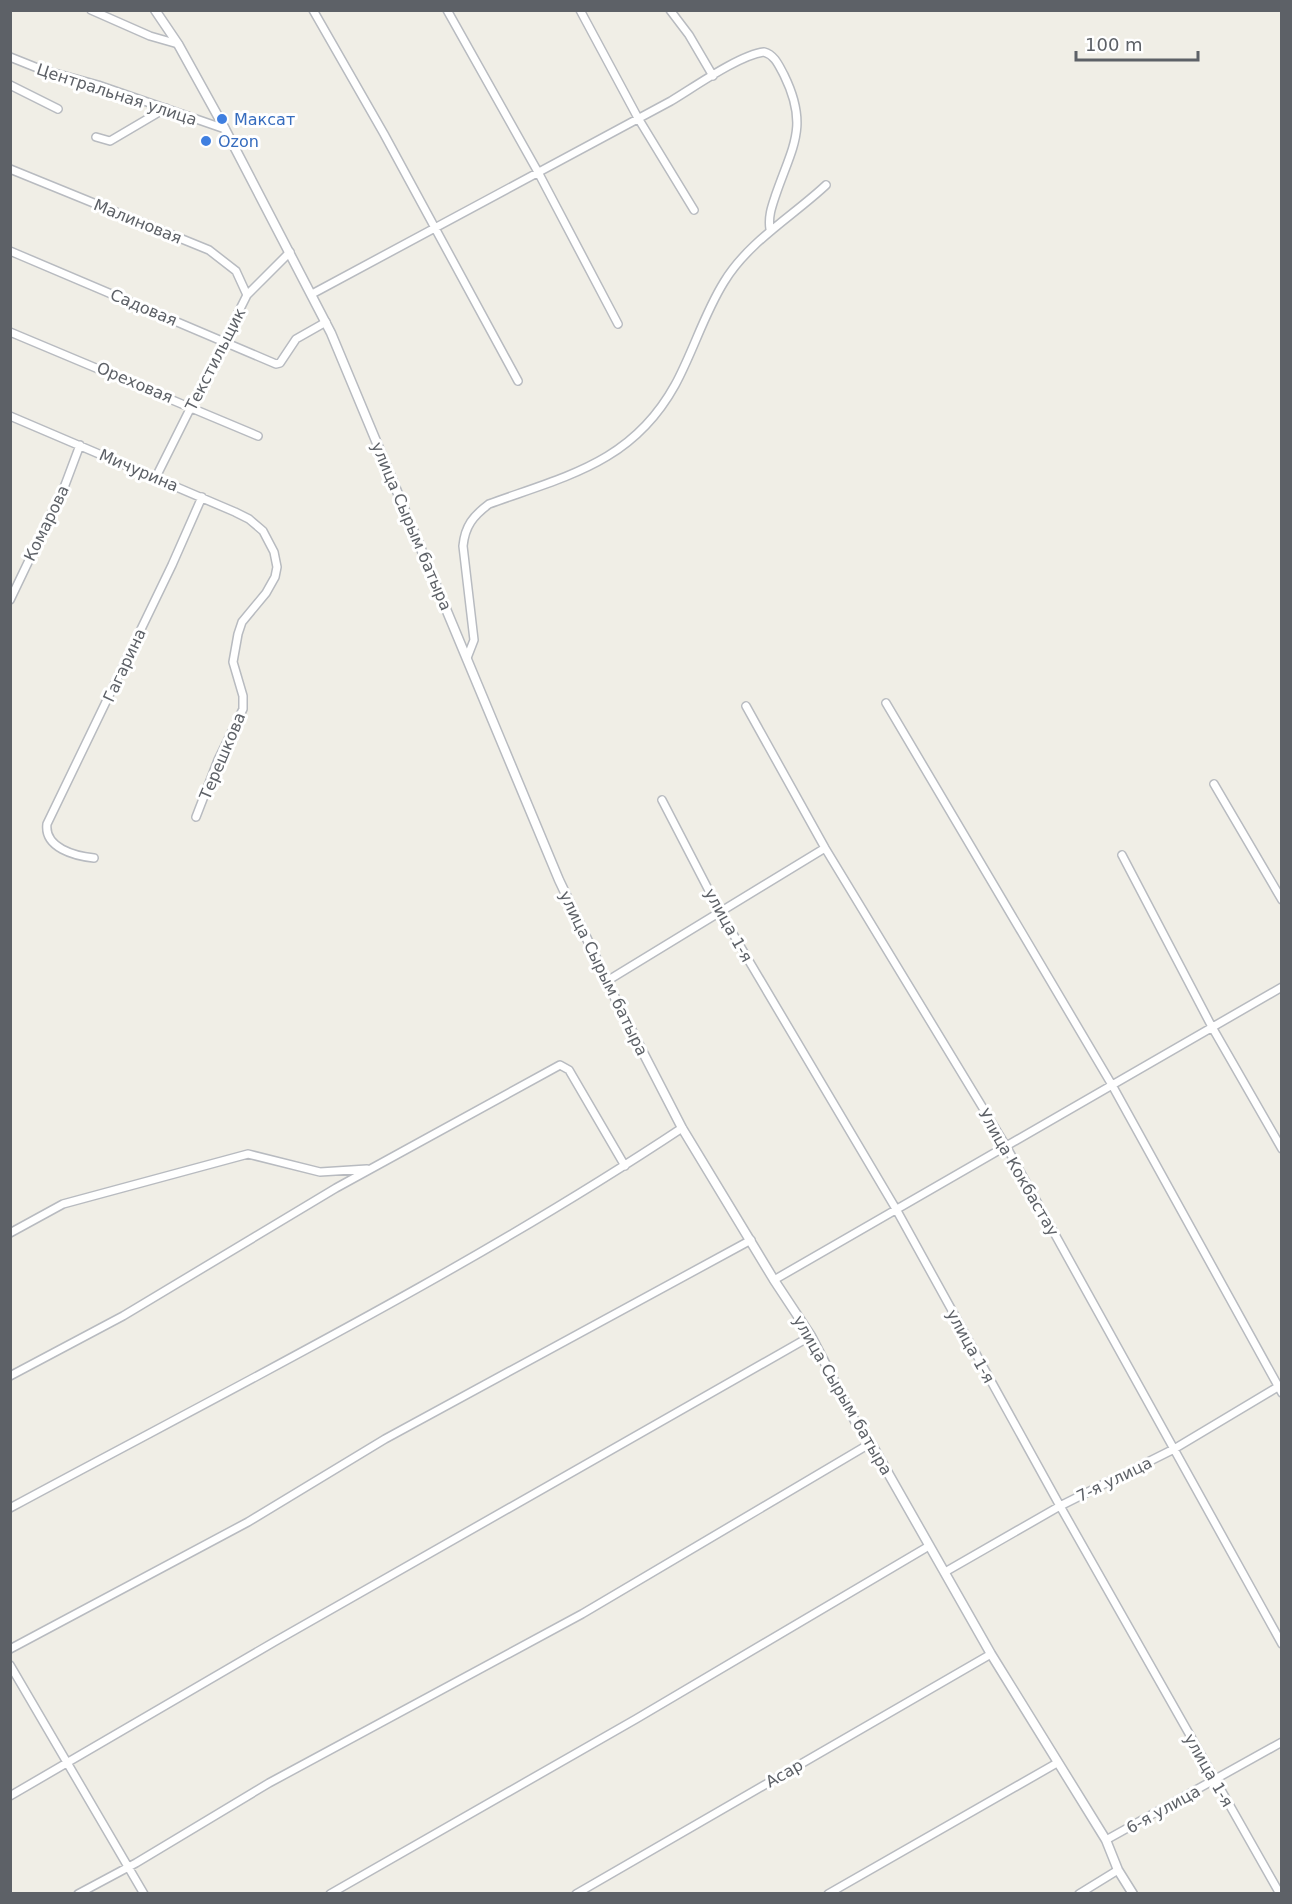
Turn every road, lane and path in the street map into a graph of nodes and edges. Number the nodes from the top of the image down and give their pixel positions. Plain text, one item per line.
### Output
1 (91, 10) edge
2 (155, 10) edge
3 (313, 10) edge
4 (447, 10) edge
5 (580, 10) edge
6 (670, 10) edge
7 (177, 44) junction
8 (10, 57) edge
9 (713, 76) junction
10 (10, 84) edge
11 (166, 108) junction
12 (58, 109) dead end
13 (638, 118) junction
14 (225, 129) junction
15 (96, 137) dead end
16 (10, 169) edge
17 (538, 172) junction
18 (826, 185) dead end
19 (694, 210) dead end
20 (434, 228) junction
21 (770, 229) junction
22 (10, 251) edge
23 (291, 252) junction
24 (312, 294) junction
25 (247, 295) junction
26 (326, 322) junction
27 (618, 324) dead end
28 (10, 332) edge
29 (224, 340) junction
30 (518, 381) dead end
31 (190, 406) junction
32 (10, 416) edge
33 (258, 436) dead end
34 (81, 445) junction
35 (156, 477) junction
36 (202, 497) junction
37 (263, 531) joint
38 (10, 600) edge
39 (467, 658) junction
40 (886, 703) dead end
41 (746, 706) dead end
42 (1214, 784) dead end
43 (662, 800) dead end
44 (196, 816) dead end
45 (825, 848) junction
46 (1122, 855) dead end
47 (94, 858) dead end
48 (1281, 900) edge
49 (720, 912) junction
50 (607, 981) junction
51 (1281, 987) edge
52 (1212, 1027) junction
53 (1112, 1085) junction
54 (682, 1128) junction
55 (1006, 1146) junction
56 (1281, 1149) edge
57 (625, 1166) junction
58 (370, 1168) junction
59 (896, 1209) junction
60 (10, 1233) edge
61 (751, 1240) junction
62 (774, 1280) junction
63 (811, 1336) junction
64 (10, 1376) edge
65 (1280, 1388) edge
66 (871, 1443) junction
67 (1174, 1449) junction
68 (1060, 1506) junction
69 (10, 1508) edge
70 (929, 1546) junction
71 (945, 1572) junction
72 (1281, 1644) edge
73 (10, 1649) edge
74 (991, 1654) junction
75 (10, 1665) edge
76 (1281, 1742) edge
77 (67, 1763) junction
78 (1057, 1763) junction
79 (1215, 1780) junction
80 (10, 1796) edge
81 (1106, 1840) junction
82 (128, 1865) junction
83 (1118, 1870) junction
84 (78, 1893) edge
85 (144, 1893) edge
86 (330, 1893) edge
87 (576, 1893) edge
88 (828, 1893) edge
89 (1079, 1893) edge
90 (1133, 1893) edge
91 (1280, 1893) edge

1 - 7 street
2 - 7 street, улица Сырым батыра
3 - 20 street
4 - 17 street
5 - 13 street
6 - 9 street
7 - 14 street, улица Сырым батыра
8 - 11 street, Центральная улица
9 - 13 street
9 - 21 street
10 - 12 street
11 - 14 street, Центральная улица
11 - 15 street
13 - 17 street
13 - 19 street
14 - 23 street, улица Сырым батыра
16 - 25 street, Малиновая
17 - 20 street
17 - 27 street
18 - 21 street
20 - 24 street
20 - 30 street
21 - 39 street
22 - 29 street, Садовая
23 - 24 street, улица Сырым батыра
23 - 25 street, Текстильщик
24 - 26 street, улица Сырым батыра
25 - 29 street, Текстильщик
26 - 29 street, Садовая
26 - 39 street, улица Сырым батыра
28 - 31 street, Ореховая
29 - 31 street, Текстильщик
31 - 33 street, Ореховая
31 - 35 street, Текстильщик
32 - 34 street, Мичурина
34 - 35 street, Мичурина
34 - 38 street, Комарова
35 - 36 street, Мичурина
36 - 37 street, Мичурина
36 - 47 street, Гагарина
37 - 44 street, Терешкова
39 - 50 street, улица Сырым батыра
40 - 53 street
41 - 45 street, Улица Кокбастау
42 - 48 street
43 - 49 street, улица 1-я
45 - 49 street
45 - 55 street, Улица Кокбастау
46 - 52 street
49 - 50 street
49 - 59 street, улица 1-я
50 - 54 street, улица Сырым батыра
51 - 52 street
52 - 53 street
52 - 56 street
53 - 55 street
53 - 65 street
54 - 57 street
54 - 61 street, улица Сырым батыра
55 - 59 street
55 - 67 street, Улица Кокбастау
57 - 58 street
57 - 69 street
58 - 60 street
58 - 64 street
59 - 62 street
59 - 68 street, улица 1-я
61 - 62 street, улица Сырым батыра
61 - 73 street
62 - 63 street, улица Сырым батыра
63 - 66 street, улица Сырым батыра
63 - 77 street
65 - 67 street, 7-я улица
66 - 70 street, улица Сырым батыра
66 - 82 street
67 - 68 street, 7-я улица
67 - 72 street, Улица Кокбастау
68 - 71 street, 7-я улица
68 - 79 street, улица 1-я
70 - 71 street, улица Сырым батыра
70 - 86 street
71 - 74 street, улица Сырым батыра
74 - 78 street, улица Сырым батыра
74 - 87 street, Асар
75 - 77 street
76 - 79 street, 6-я улица
77 - 80 street
77 - 82 street
78 - 81 street, улица Сырым батыра
78 - 88 street
79 - 81 street, 6-я улица
79 - 91 street, улица 1-я
81 - 83 street, улица Сырым батыра
82 - 84 street
82 - 85 street
83 - 89 street
83 - 90 street, улица Сырым батыра

